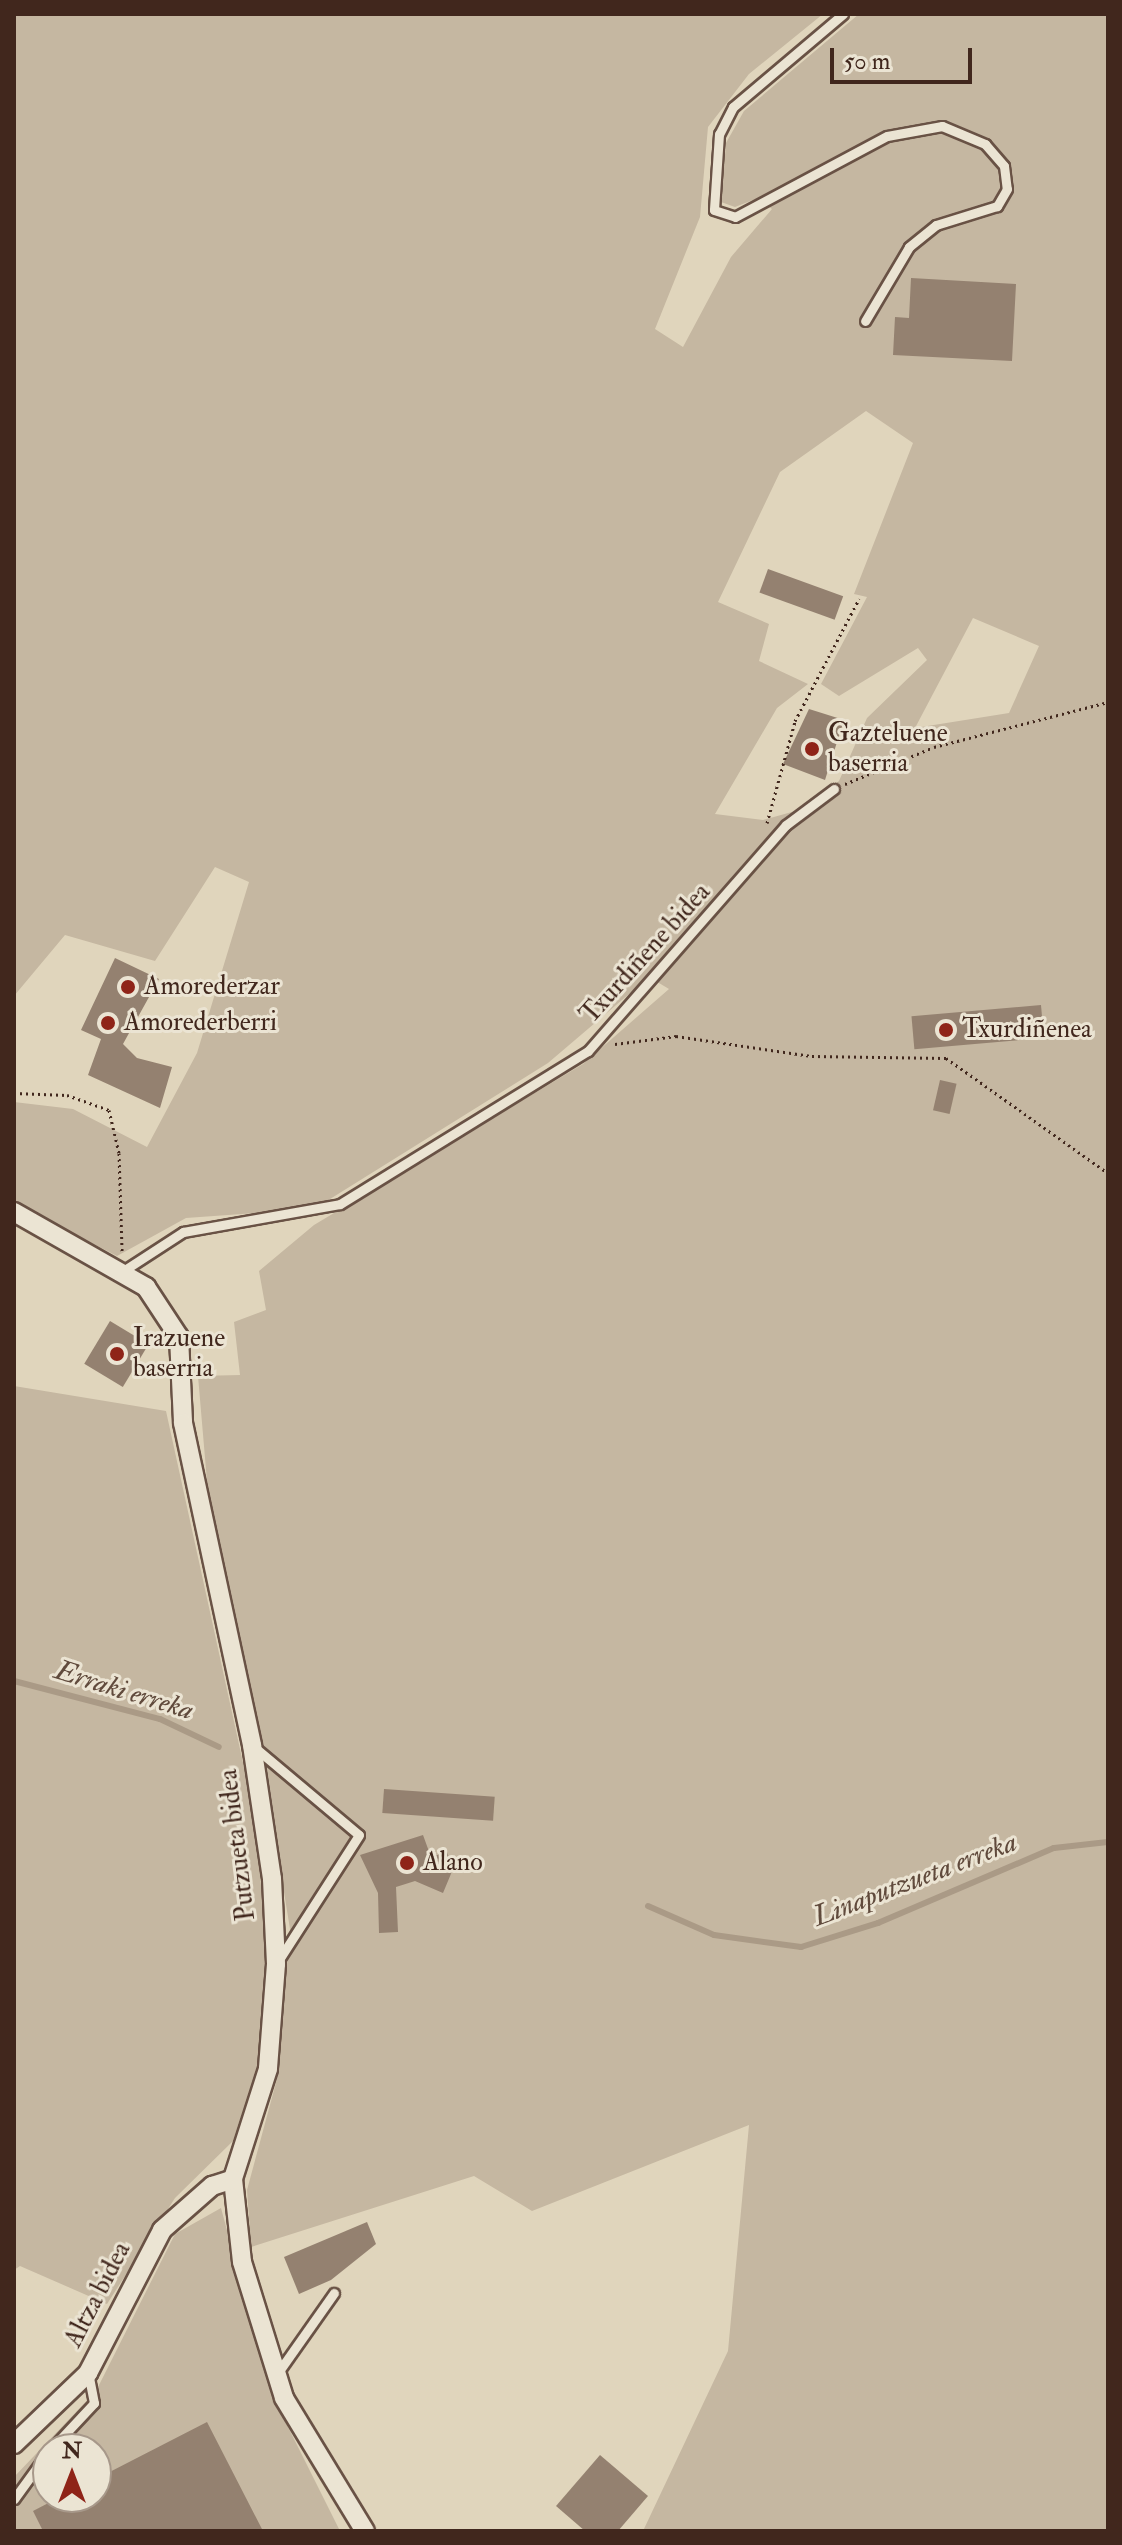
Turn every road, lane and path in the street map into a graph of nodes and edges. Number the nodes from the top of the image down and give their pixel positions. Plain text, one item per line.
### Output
1 (843, 14) edge
2 (865, 321) dead end
3 (859, 599) dead end
4 (1108, 702) edge
5 (834, 789) joint
6 (759, 857) junction
7 (588, 1051) junction
8 (14, 1093) edge
9 (1108, 1173) edge
10 (14, 1212) edge
11 (123, 1271) junction
12 (252, 1745) junction
13 (276, 1964) junction
14 (233, 2179) junction
15 (334, 2293) dead end
16 (88, 2373) junction
17 (277, 2374) junction
18 (66, 2433) edge
19 (14, 2444) edge
20 (32, 2475) edge
21 (14, 2499) edge
22 (365, 2531) edge

1 - 2 lane
3 - 6 path
4 - 5 path
5 - 6 lane, Txurdiñene bidea
6 - 7 lane, Txurdiñene bidea
7 - 9 path
7 - 11 lane, Txurdiñene bidea
8 - 11 path
10 - 11 street, Putzueta bidea
11 - 12 street, Putzueta bidea
12 - 13 street, Putzueta bidea
12 - 13 lane
13 - 14 street, Putzueta bidea
14 - 16 street, Altza bidea
14 - 17 street, Putzueta bidea
15 - 17 lane
16 - 18 lane
16 - 19 street, Altza bidea
17 - 22 street, Putzueta bidea
20 - 21 lane

